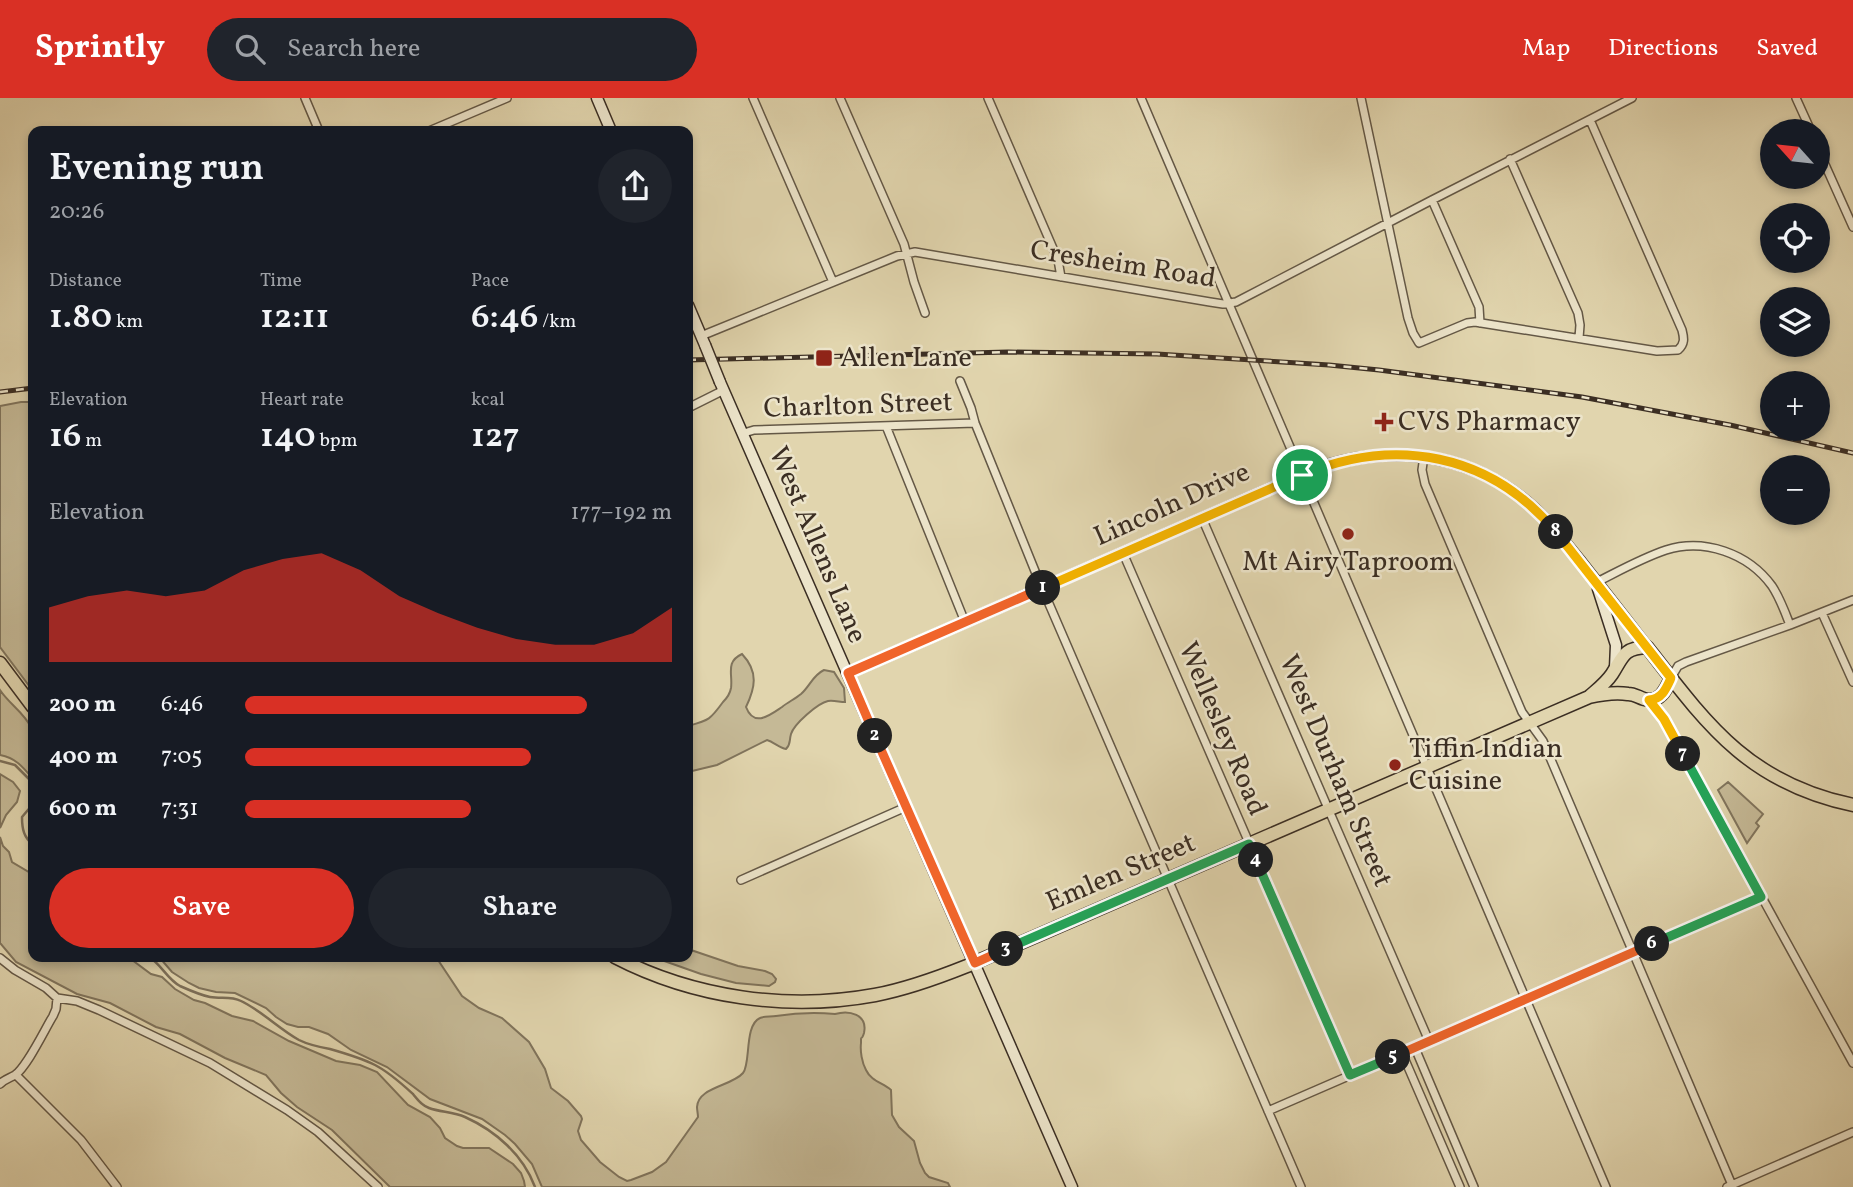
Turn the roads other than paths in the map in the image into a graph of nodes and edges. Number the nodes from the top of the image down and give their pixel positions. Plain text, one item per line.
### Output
1 (305, 98) edge
2 (507, 98) edge
3 (597, 98) edge
4 (753, 98) edge
5 (840, 98) edge
6 (988, 98) edge
7 (1141, 98) edge
8 (1361, 98) edge
9 (1632, 98) edge
10 (1796, 98) edge
11 (1806, 119) edge
12 (1590, 120) junction
13 (317, 126) edge
14 (441, 126) edge
15 (609, 126) edge
16 (1510, 159) junction
17 (1830, 176) edge
18 (1432, 200) junction
19 (1387, 223) junction
20 (1853, 228) edge
21 (907, 253) junction
22 (1061, 277) junction
23 (833, 282) junction
24 (1229, 304) junction
25 (925, 313) dead end
26 (693, 317) edge
27 (1480, 323) junction
28 (1579, 338) junction
29 (703, 340) junction
30 (960, 381) dead end
31 (722, 386) junction
32 (693, 405) edge
33 (975, 423) junction
34 (886, 426) junction
35 (744, 433) junction
36 (1424, 456) junction
37 (1302, 475) junction
38 (1202, 518) junction
39 (1123, 553) junction
40 (1597, 583) junction
41 (1042, 588) junction
42 (1853, 600) edge
43 (1822, 613) junction
44 (965, 622) junction
45 (1790, 625) junction
46 (1647, 647) junction
47 (0, 663) edge
48 (1614, 670) junction
49 (848, 673) junction
50 (1671, 678) junction
51 (1853, 682) edge
52 (1632, 694) junction
53 (1589, 696) junction
54 (28, 700) edge
55 (1649, 700) junction
56 (1530, 722) junction
57 (1427, 767) junction
58 (1853, 805) edge
59 (906, 807) junction
60 (1328, 809) junction
61 (1249, 844) junction
62 (1168, 879) junction
63 (741, 880) dead end
64 (1761, 897) junction
65 (1633, 952) junction
66 (0, 958) edge
67 (626, 962) edge
68 (975, 963) junction
69 (57, 998) junction
70 (1526, 999) junction
71 (1429, 1041) junction
72 (1415, 1048) junction
73 (1402, 1053) junction
74 (1853, 1063) edge
75 (16, 1075) junction
76 (1350, 1075) junction
77 (0, 1084) edge
78 (1268, 1111) junction
79 (1853, 1132) edge
80 (1746, 1179) junction
81 (1730, 1186) edge
82 (117, 1187) edge
83 (378, 1187) edge
84 (1072, 1187) edge
85 (1301, 1187) edge
86 (1460, 1187) edge
87 (1474, 1187) edge
88 (1606, 1187) edge
89 (1750, 1187) edge

1 - 13 street
2 - 14 street
3 - 15 main road
4 - 23 street
5 - 21 street
6 - 22 street
7 - 24 street
8 - 19 street
9 - 12 street, Cresheim Road
10 - 11 street
12 - 16 street, Cresheim Road
12 - 28 street
16 - 18 street, Cresheim Road
16 - 28 street
17 - 20 street
18 - 19 street, Cresheim Road
18 - 27 street
19 - 24 street, Cresheim Road
19 - 27 street
21 - 22 street, Cresheim Road
21 - 23 street, Cresheim Road
21 - 25 street
22 - 24 street, Cresheim Road
23 - 29 street, Cresheim Road
24 - 37 street
26 - 29 main road, West Allens Lane
27 - 28 street
29 - 31 main road, West Allens Lane, bridge
30 - 33 street
31 - 32 street
31 - 35 main road, West Allens Lane
33 - 34 street, Charlton Street
33 - 41 street
34 - 35 street, Charlton Street
34 - 44 street
35 - 49 main road, West Allens Lane
36 - 37 main road, Lincoln Drive
36 - 40 main road, Lincoln Drive
36 - 56 street
37 - 38 main road, Lincoln Drive
37 - 57 street
38 - 39 main road, Lincoln Drive
38 - 60 street, West Durham Street
39 - 41 main road, Lincoln Drive
39 - 61 street, Wellesley Road
40 - 45 street
40 - 46 main road, Lincoln Drive
40 - 48 main road
41 - 44 main road, Lincoln Drive
41 - 62 street
42 - 43 street
43 - 45 street
43 - 51 street
44 - 49 main road, Lincoln Drive
45 - 50 street
46 - 48 main road, Emlen Street
46 - 50 main road, Lincoln Drive
47 - 54 main road
48 - 52 main road
48 - 53 main road, Emlen Street
49 - 59 main road, West Allens Lane
50 - 55 main road
50 - 58 main road, Lincoln Drive
52 - 53 main road, Emlen Street
52 - 55 main road, Emlen Street
53 - 56 main road, Emlen Street
55 - 64 street
56 - 57 main road, Emlen Street
56 - 65 street
57 - 60 main road, Emlen Street
57 - 70 street
59 - 63 street
59 - 68 main road, West Allens Lane
60 - 61 main road, Emlen Street
60 - 71 street, West Durham Street
61 - 62 main road, Emlen Street
61 - 76 street, Wellesley Road
62 - 68 main road, Emlen Street
62 - 78 street
64 - 65 street
64 - 74 street
65 - 70 street
65 - 81 street
66 - 69 street
67 - 68 main road, Emlen Street
68 - 84 main road, West Allens Lane
69 - 75 street
69 - 83 street
70 - 71 street
70 - 88 street
71 - 72 street
72 - 73 street
72 - 87 street
73 - 76 street
73 - 86 street
75 - 77 street
75 - 82 street
76 - 78 street
78 - 85 street
79 - 80 street
80 - 81 street
80 - 89 street

